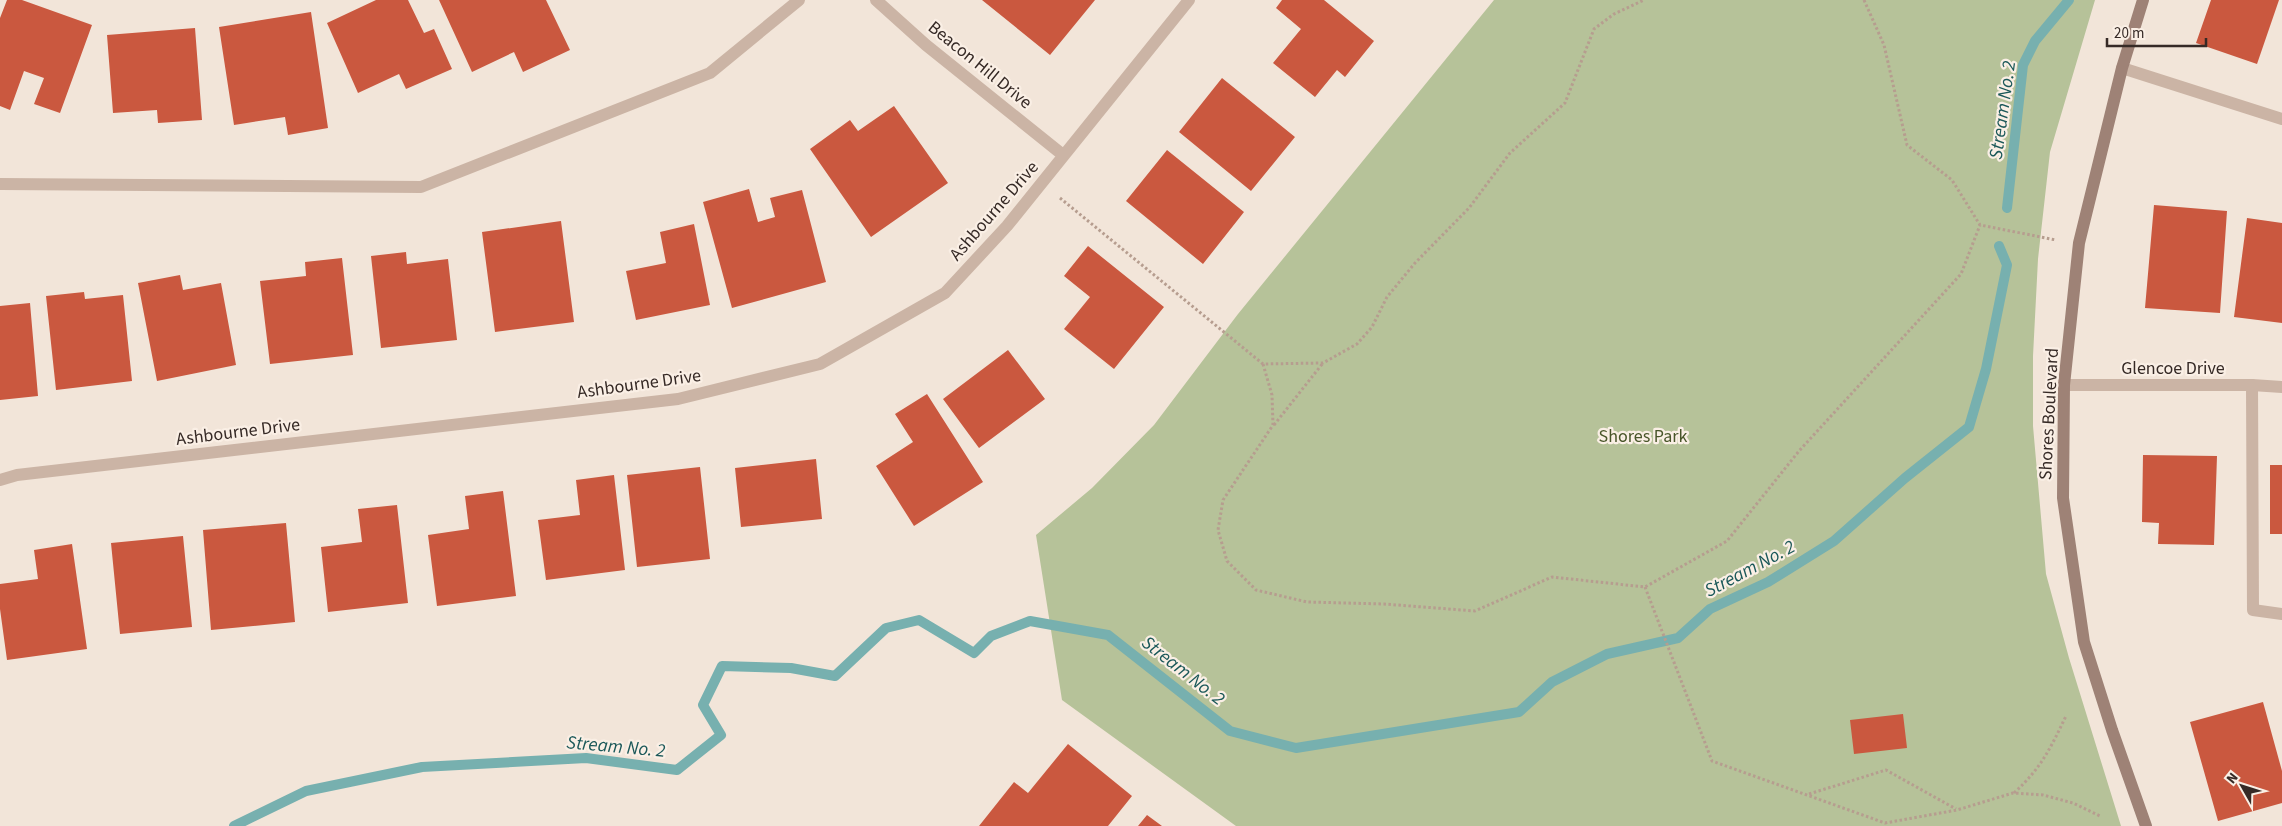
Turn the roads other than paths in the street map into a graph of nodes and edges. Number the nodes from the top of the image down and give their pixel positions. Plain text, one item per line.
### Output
1 (799, 0) edge
2 (876, 0) edge
3 (1188, 0) edge
4 (2143, 0) edge
5 (2122, 68) junction
6 (2282, 119) edge
7 (1063, 156) junction
8 (0, 184) edge
9 (2064, 385) junction
10 (2252, 385) junction
11 (2282, 388) edge
12 (0, 480) edge
13 (2282, 614) edge
14 (2146, 826) edge

1 - 8 street
2 - 7 street, Beacon Hill Drive
3 - 7 street, Ashbourne Drive
4 - 5 street, Shores Boulevard
5 - 6 street
5 - 9 street, Shores Boulevard
7 - 12 street, Ashbourne Drive
9 - 10 street, Glencoe Drive
9 - 14 street, Shores Boulevard
10 - 11 street, Glencoe Drive
10 - 13 street

